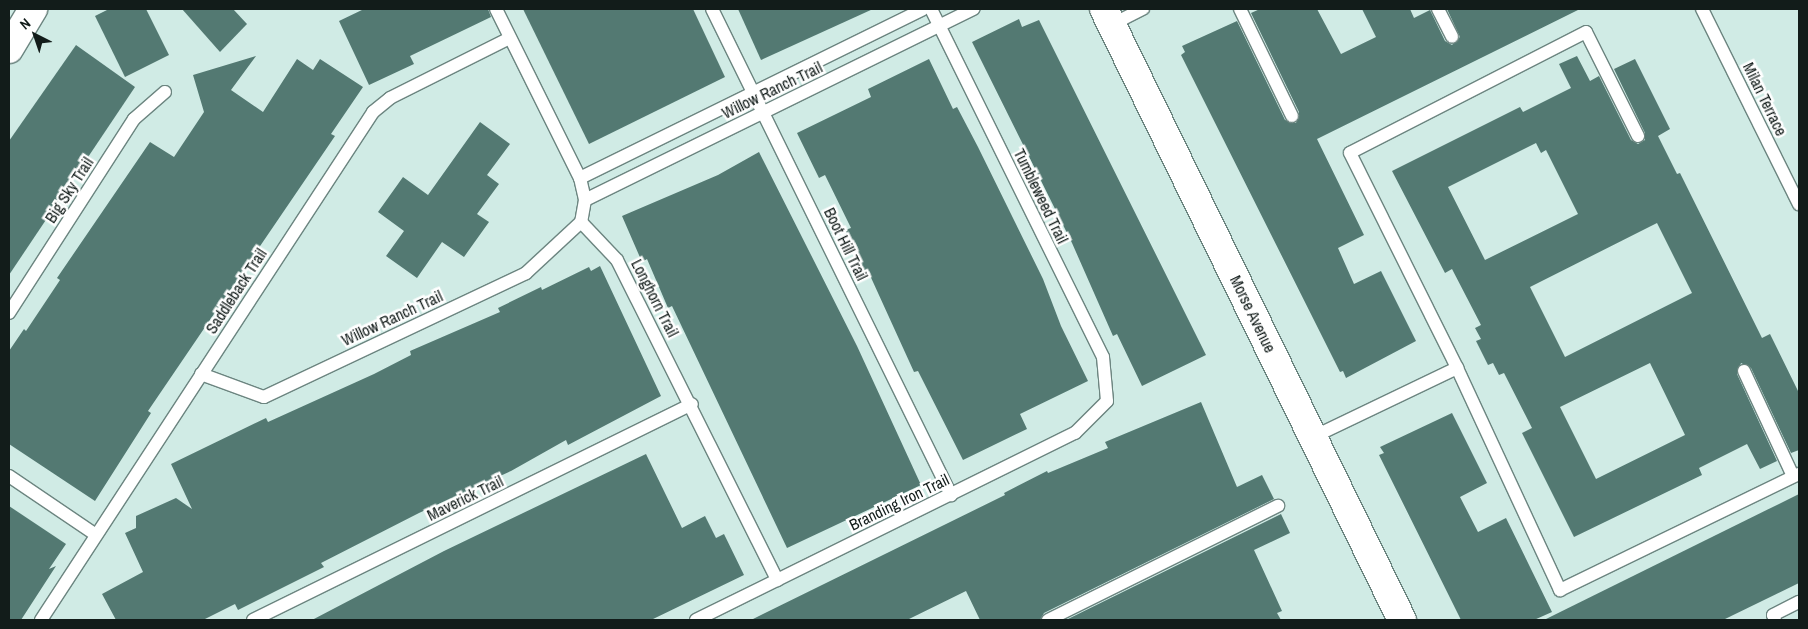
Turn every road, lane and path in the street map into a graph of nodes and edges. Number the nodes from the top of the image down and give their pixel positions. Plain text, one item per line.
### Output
1 (33, 9) edge
2 (496, 9) edge
3 (712, 9) edge
4 (923, 9) edge
5 (930, 9) edge
6 (974, 9) edge
7 (1143, 9) edge
8 (1240, 9) edge
9 (1438, 9) edge
10 (1702, 9) edge
11 (1107, 17) edge
12 (939, 26) junction
13 (1452, 36) dead end
14 (510, 38) junction
15 (9, 48) edge
16 (165, 92) dead end
17 (753, 92) junction
18 (764, 113) junction
19 (1292, 116) dead end
20 (1638, 136) dead end
21 (580, 178) junction
22 (584, 200) junction
23 (1799, 204) edge
24 (580, 222) junction
25 (9, 313) edge
26 (1457, 368) junction
27 (1744, 371) dead end
28 (201, 374) junction
29 (1107, 401) joint
30 (692, 404) junction
31 (1313, 437) junction
32 (1796, 475) edge
33 (9, 476) edge
34 (951, 495) junction
35 (1278, 506) dead end
36 (96, 535) junction
37 (777, 580) junction
38 (1799, 602) edge
39 (41, 620) edge
40 (253, 620) edge
41 (696, 620) edge
42 (1048, 620) edge
43 (1402, 620) edge
44 (1775, 620) edge

1 - 15 street
2 - 14 lane
3 - 17 lane, Boot Hill Trail
4 - 17 lane, Willow Ranch Trail
5 - 12 lane, Tumbleweed Trail
6 - 12 lane, Willow Ranch Trail
7 - 11 lane
8 - 19 lane
9 - 13 lane
10 - 23 lane, Milan Terrace
11 - 31 street, Morse Avenue
12 - 18 lane, Willow Ranch Trail
12 - 29 lane, Tumbleweed Trail
14 - 21 lane
14 - 28 lane, Saddleback Trail
16 - 25 lane, Big Sky Trail
17 - 18 lane, Boot Hill Trail
17 - 21 lane, Willow Ranch Trail
18 - 22 lane, Willow Ranch Trail
18 - 34 lane, Boot Hill Trail
20 - 26 lane
21 - 22 lane
22 - 24 lane
24 - 28 lane, Willow Ranch Trail
24 - 30 lane, Longhorn Trail
26 - 31 lane
26 - 32 lane
27 - 32 lane
28 - 36 lane, Saddleback Trail
29 - 34 lane, Branding Iron Trail
30 - 37 lane, Longhorn Trail
30 - 40 lane, Maverick Trail
31 - 43 street, Morse Avenue
33 - 36 lane
34 - 37 lane, Branding Iron Trail
35 - 42 lane
36 - 39 lane, Saddleback Trail
37 - 41 lane, Branding Iron Trail
38 - 44 lane

